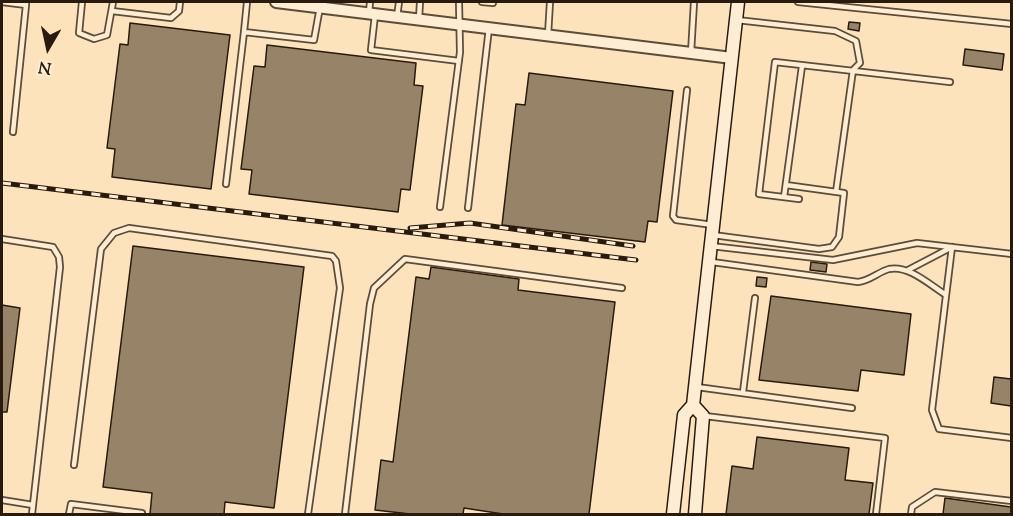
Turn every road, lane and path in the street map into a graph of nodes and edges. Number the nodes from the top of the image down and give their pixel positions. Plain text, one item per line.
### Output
1 (2, 2) edge
2 (82, 2) edge
3 (113, 2) edge
4 (180, 2) edge
5 (248, 2) edge
6 (276, 2) edge
7 (399, 2) edge
8 (420, 2) edge
9 (459, 2) edge
10 (482, 2) edge
11 (550, 2) edge
12 (694, 2) edge
13 (738, 2) edge
14 (798, 2) edge
15 (26, 3) edge
16 (494, 3) dead end
17 (320, 7) junction
18 (371, 9) edge
19 (112, 11) junction
20 (398, 16) junction
21 (419, 19) junction
22 (736, 20) junction
23 (460, 24) junction
24 (1011, 24) edge
25 (489, 28) junction
26 (244, 32) junction
27 (548, 35) junction
28 (691, 53) junction
29 (732, 58) junction
30 (459, 62) junction
31 (802, 66) junction
32 (853, 70) junction
33 (950, 82) dead end
34 (687, 90) dead end
35 (13, 132) dead end
36 (226, 184) dead end
37 (786, 184) junction
38 (836, 192) junction
39 (784, 197) junction
40 (799, 200) dead end
41 (440, 207) dead end
42 (468, 208) dead end
43 (712, 235) junction
44 (2, 240) edge
45 (952, 247) junction
46 (1011, 254) edge
47 (709, 262) junction
48 (908, 270) junction
49 (622, 288) dead end
50 (946, 295) junction
51 (755, 298) dead end
52 (695, 387) junction
53 (743, 392) junction
54 (693, 405) junction
55 (852, 408) dead end
56 (704, 416) junction
57 (1011, 438) edge
58 (74, 465) dead end
59 (2, 500) edge
60 (1011, 501) edge
61 (33, 505) junction
62 (142, 513) dead end
63 (32, 514) edge
64 (69, 514) edge
65 (308, 514) edge
66 (345, 514) edge
67 (673, 514) edge
68 (695, 514) edge
69 (876, 514) edge
70 (911, 514) edge

1 - 15 lane
2 - 19 lane
3 - 19 lane
4 - 19 lane
5 - 26 lane
6 - 17 street
7 - 20 lane
8 - 21 lane
9 - 23 lane
10 - 16 lane
11 - 27 lane
12 - 28 lane
13 - 22 main road
14 - 24 lane
15 - 35 lane
17 - 18 street
17 - 26 lane
18 - 20 street
18 - 30 lane
20 - 21 street
21 - 23 street
22 - 29 main road
22 - 32 lane
23 - 25 street
23 - 30 lane
25 - 27 street
25 - 42 lane
26 - 36 lane
27 - 28 street
28 - 29 street
29 - 43 main road
30 - 41 lane
31 - 32 lane
31 - 37 lane
31 - 39 lane
32 - 33 lane
32 - 38 lane
34 - 43 lane
37 - 38 lane
37 - 39 lane
38 - 43 lane
39 - 40 lane
43 - 45 lane
43 - 47 main road
44 - 61 lane
45 - 46 lane
45 - 48 lane
45 - 50 lane
47 - 48 lane
47 - 52 main road
48 - 50 lane
49 - 66 lane
50 - 57 lane
51 - 53 lane
52 - 53 lane
52 - 54 main road
53 - 55 lane
54 - 56 main road
54 - 67 main road
56 - 68 main road
56 - 69 lane
58 - 65 lane
59 - 61 lane
60 - 70 lane
61 - 63 lane
62 - 64 lane

